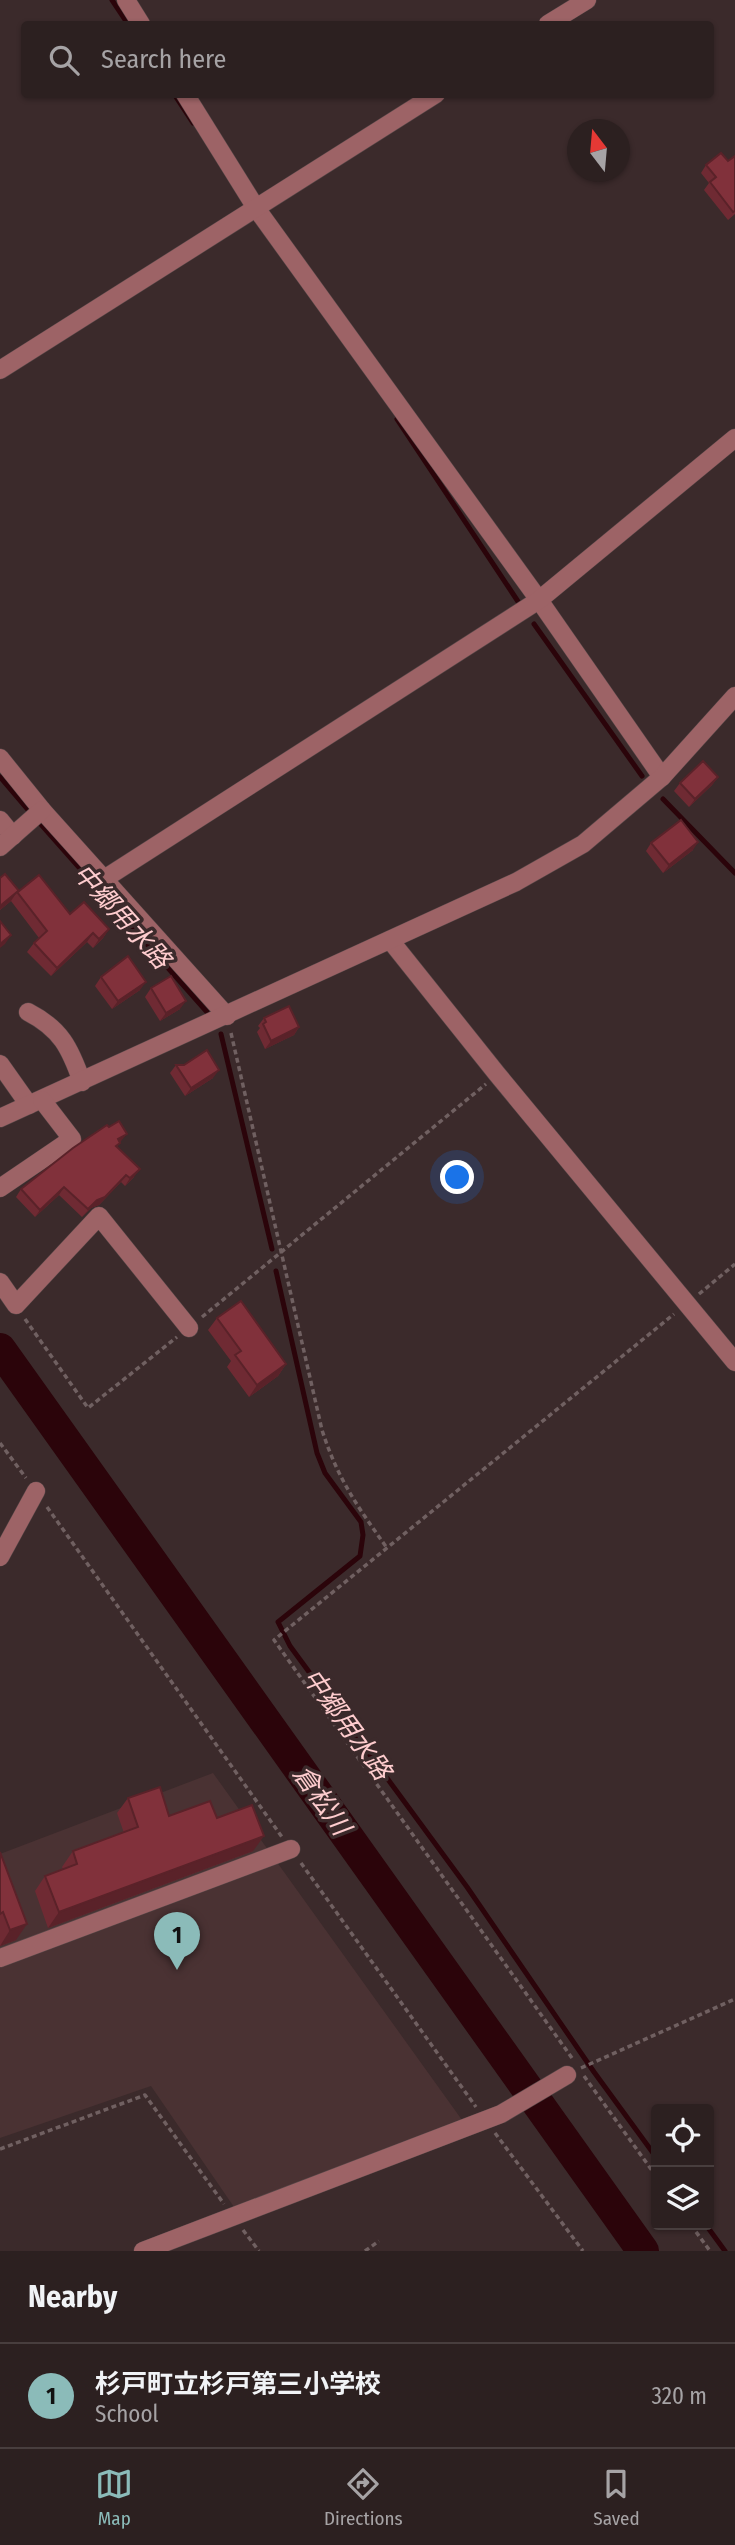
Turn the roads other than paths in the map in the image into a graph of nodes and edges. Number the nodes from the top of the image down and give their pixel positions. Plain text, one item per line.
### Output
1 (126, 0) edge
2 (551, 0) edge
3 (587, 0) edge
4 (554, 20) edge
5 (139, 21) edge
6 (187, 98) edge
7 (430, 98) edge
8 (256, 208) junction
9 (0, 370) edge
10 (735, 438) edge
11 (539, 600) junction
12 (735, 696) edge
13 (0, 758) edge
14 (663, 777) junction
15 (42, 810) junction
16 (0, 820) edge
17 (6, 841) edge
18 (104, 880) junction
19 (390, 940) junction
20 (28, 1012) dead end
21 (227, 1016) junction
22 (0, 1064) edge
23 (82, 1082) junction
24 (36, 1102) junction
25 (0, 1118) edge
26 (0, 1188) edge
27 (0, 1282) edge
28 (189, 1328) road end
29 (735, 1362) edge
30 (36, 1491) road end
31 (0, 1557) edge
32 (291, 1849) road end
33 (0, 1958) edge
34 (573, 2072) road end
35 (143, 2251) edge

1 - 5 street
2 - 4 street
3 - 4 street
6 - 8 street
7 - 8 street
8 - 9 street
8 - 11 street
10 - 11 street
11 - 14 street
11 - 18 street
12 - 14 street
13 - 15 street
14 - 19 street
15 - 17 street
15 - 18 street
16 - 17 street
18 - 21 street
19 - 21 street
19 - 29 street
20 - 23 street
21 - 23 street
22 - 24 street
23 - 24 street
24 - 25 street
24 - 26 street
27 - 28 street
30 - 31 street
32 - 33 street
34 - 35 street

